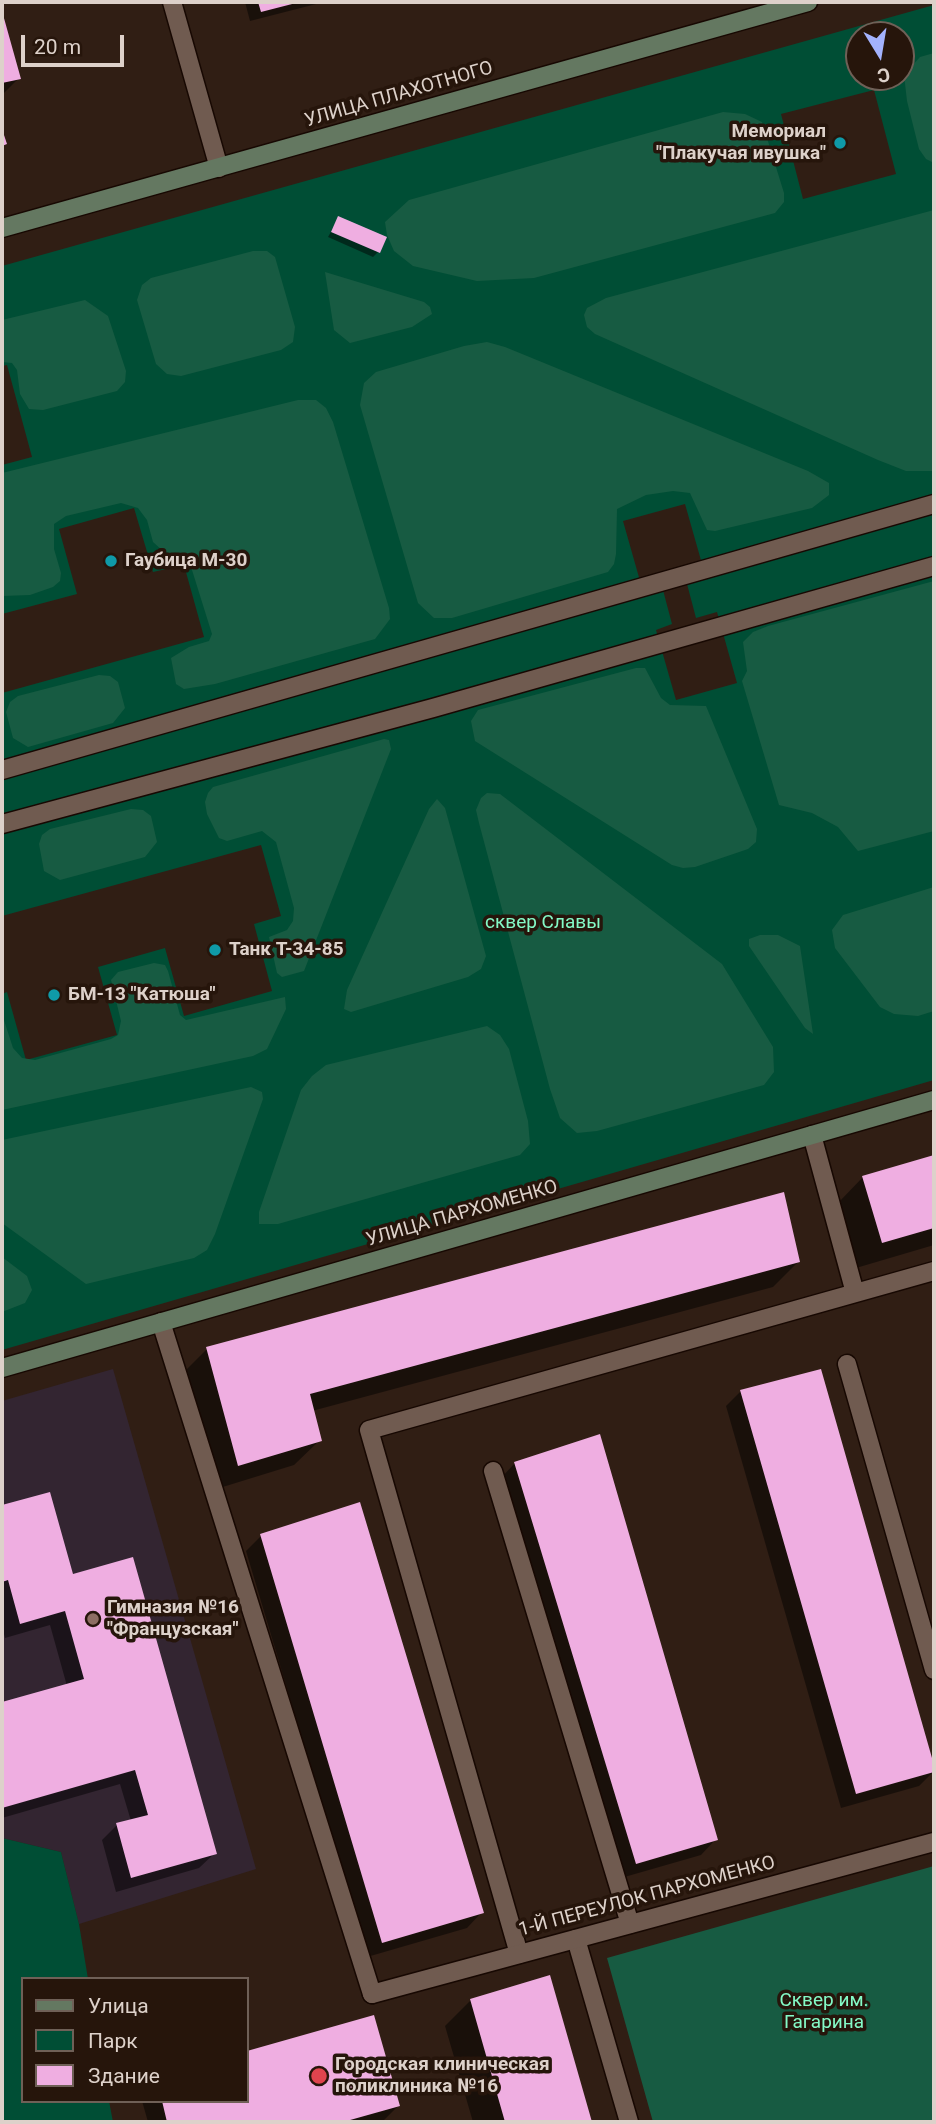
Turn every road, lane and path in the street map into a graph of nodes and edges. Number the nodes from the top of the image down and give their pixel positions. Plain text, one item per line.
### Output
1 (172, 2) edge
2 (808, 2) edge
3 (219, 168) junction
4 (2, 228) edge
5 (934, 504) edge
6 (934, 566) edge
7 (2, 770) edge
8 (2, 824) edge
9 (934, 1100) edge
10 (812, 1135) junction
11 (934, 1271) edge
12 (855, 1293) junction
13 (161, 1322) junction
14 (847, 1364) dead end
15 (2, 1368) edge
16 (493, 1471) dead end
17 (934, 1670) edge
18 (934, 1842) edge
19 (629, 1924) junction
20 (576, 1939) junction
21 (519, 1954) junction
22 (629, 2122) edge

1 - 3 street
2 - 3 street, УЛИЦА ПЛАХОТНОГО
3 - 4 street, УЛИЦА ПЛАХОТНОГО
5 - 7 street
6 - 8 street
9 - 10 street, УЛИЦА ПАРХОМЕНКО
10 - 12 street
10 - 13 street, УЛИЦА ПАРХОМЕНКО
11 - 12 street
12 - 21 street
13 - 15 street, УЛИЦА ПАРХОМЕНКО
13 - 21 street, 1-Й ПЕРЕУЛОК ПАРХОМЕНКО
14 - 17 street
16 - 19 street
18 - 19 street, 1-Й ПЕРЕУЛОК ПАРХОМЕНКО
19 - 20 street, 1-Й ПЕРЕУЛОК ПАРХОМЕНКО
20 - 21 street, 1-Й ПЕРЕУЛОК ПАРХОМЕНКО
20 - 22 street

